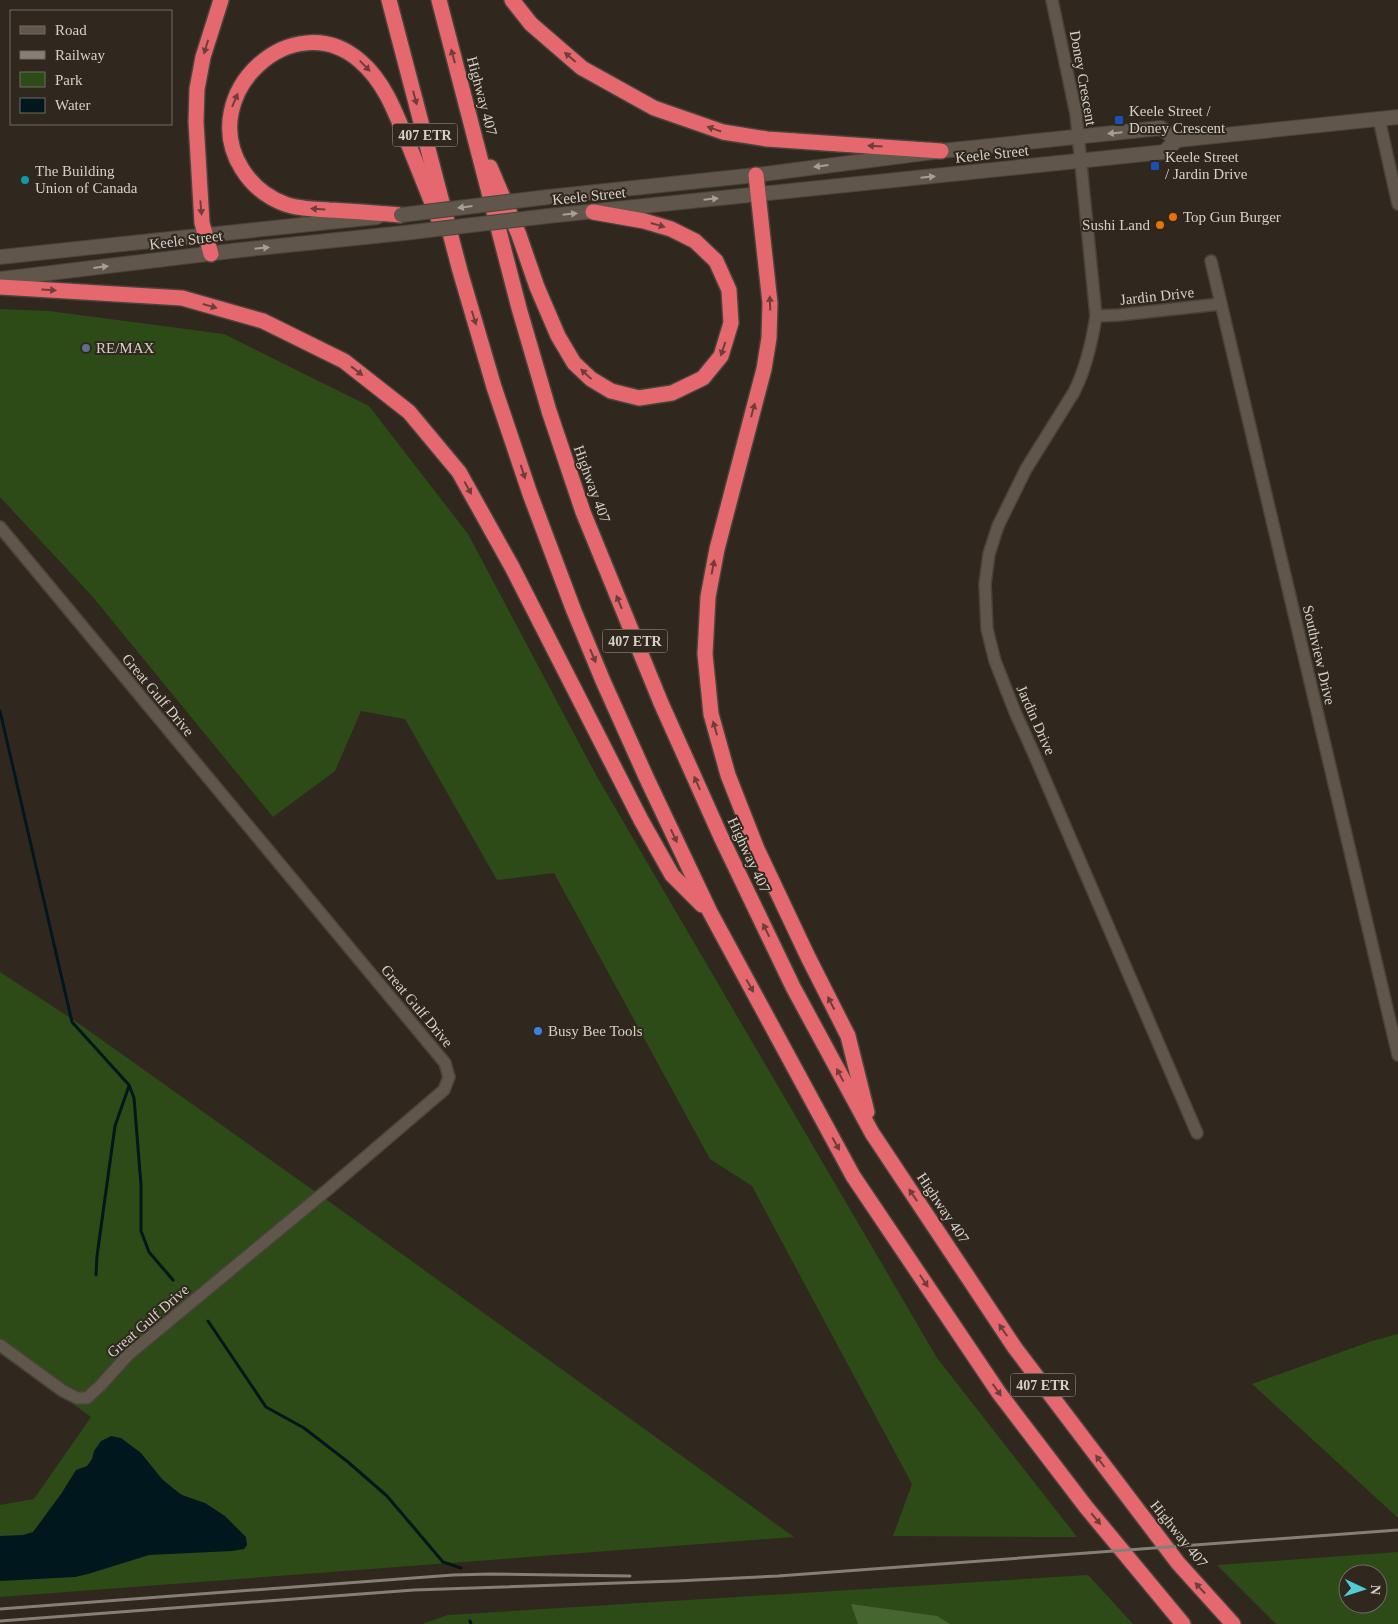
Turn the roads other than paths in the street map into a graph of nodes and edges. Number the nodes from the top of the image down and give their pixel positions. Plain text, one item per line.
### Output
1 (221, 0) edge
2 (389, 0) edge
3 (439, 0) edge
4 (512, 0) edge
5 (1052, 0) edge
6 (1398, 117) edge
7 (1379, 119) junction
8 (470, 120) junction
9 (1078, 137) junction
10 (1177, 140) junction
11 (941, 151) junction
12 (1080, 161) junction
13 (756, 175) junction
14 (758, 194) junction
15 (1398, 204) edge
16 (593, 212) junction
17 (401, 215) junction
18 (206, 236) junction
19 (211, 254) junction
20 (0, 257) edge
21 (1211, 261) dead end
22 (460, 271) junction
23 (0, 279) edge
24 (0, 287) edge
25 (1220, 304) junction
26 (1096, 316) junction
27 (0, 527) edge
28 (710, 912) junction
29 (1398, 1055) edge
30 (872, 1133) junction
31 (1197, 1133) dead end
32 (0, 1345) edge
33 (1183, 1624) edge
34 (1234, 1624) edge

1 -> 18 highway
2 -> 22 highway, 407 ETR
8 -> 3 highway, Highway 407 / 407 ETR
11 -> 4 highway
5 - 9 street, Doney Crescent
6 - 7 main road, Keele Street
7 - 10 main road, Keele Street
7 - 15 street
16 -> 8 highway
30 -> 8 highway, Highway 407 / 407 ETR
10 -> 9 main road, Keele Street
9 - 11 main road, Keele Street
9 - 12 street, Doney Crescent
10 - 12 main road, Keele Street
11 -> 13 main road, Keele Street
14 -> 12 main road, Keele Street
12 - 26 street, Jardin Drive
13 - 14 highway
13 -> 17 main road, Keele Street, bridge
16 -> 14 main road, Keele Street
30 -> 14 highway
19 -> 16 main road, Keele Street, bridge
17 - 18 main road, Keele Street
17 -> 22 highway
18 - 19 highway
18 - 20 main road, Keele Street
23 -> 19 main road, Keele Street
21 - 25 street, Southview Drive
22 -> 28 highway, 407 ETR
24 -> 28 highway
25 - 26 street, Jardin Drive
25 - 29 street, Southview Drive
26 - 31 street, Jardin Drive
27 - 32 street, Great Gulf Drive
28 -> 33 highway, 407 ETR
34 -> 30 highway, Highway 407 / 407 ETR

